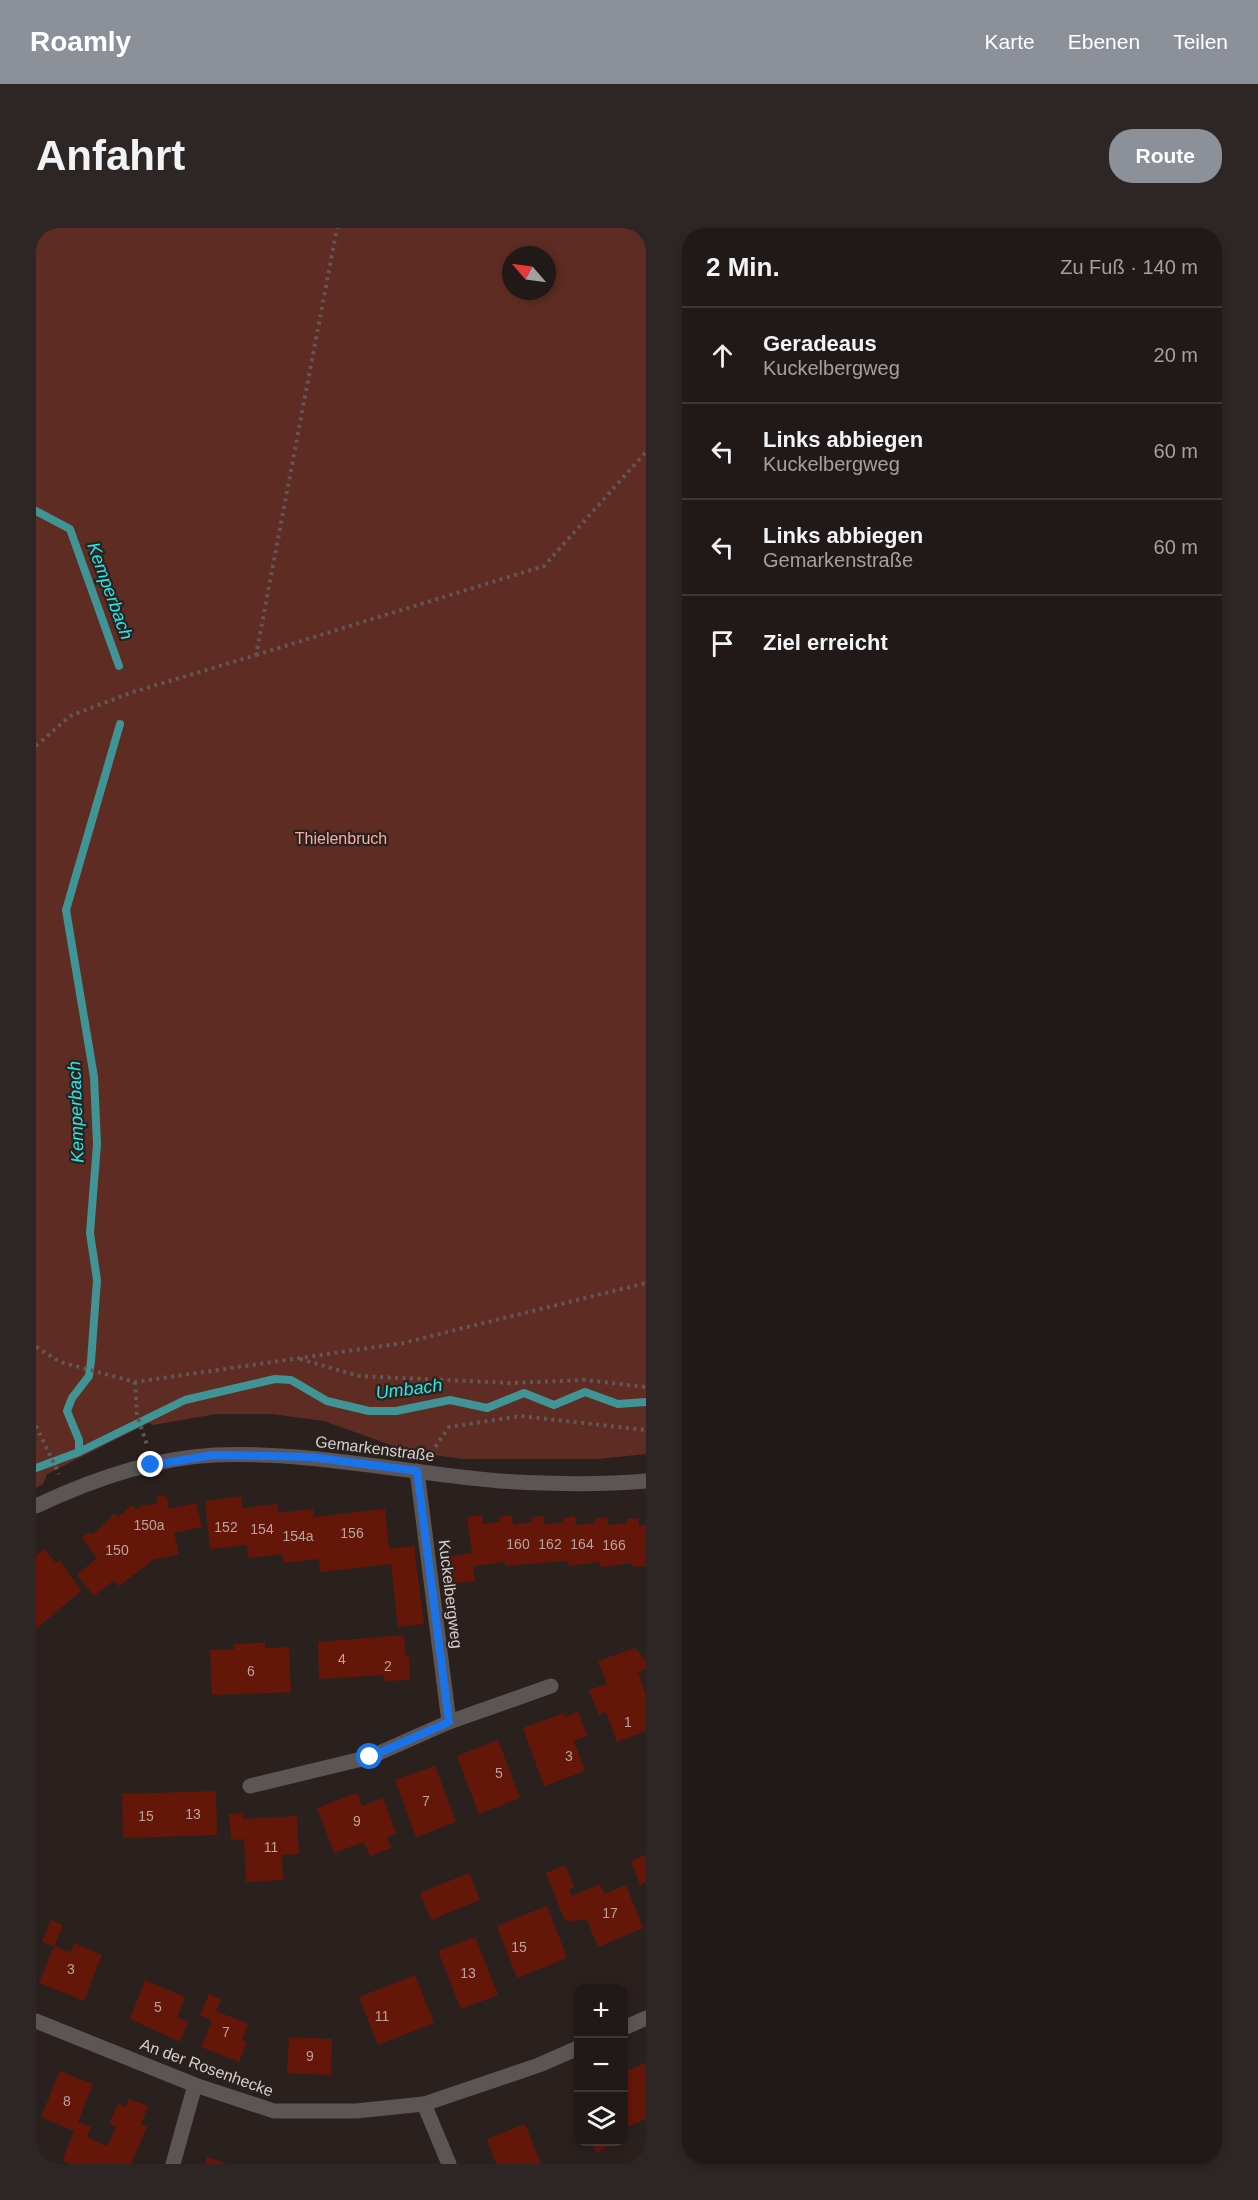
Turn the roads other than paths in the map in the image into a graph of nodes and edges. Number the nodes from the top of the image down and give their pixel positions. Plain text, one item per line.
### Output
1 (417, 1471) junction
2 (646, 1481) edge
3 (36, 1506) edge
4 (551, 1686) dead end
5 (449, 1722) junction
6 (250, 1786) dead end
7 (646, 2018) edge
8 (36, 2020) edge
9 (628, 2026) edge
10 (574, 2050) edge
11 (195, 2085) junction
12 (424, 2104) junction
13 (173, 2164) edge
14 (450, 2164) edge

1 - 2 street, Gemarkenstraße
1 - 3 street, Gemarkenstraße
1 - 5 street, Kuckelbergweg
4 - 5 street
5 - 6 street
7 - 9 street
8 - 11 street, An der Rosenhecke
10 - 12 street, An der Rosenhecke
11 - 12 street, An der Rosenhecke
11 - 13 street
12 - 14 street

